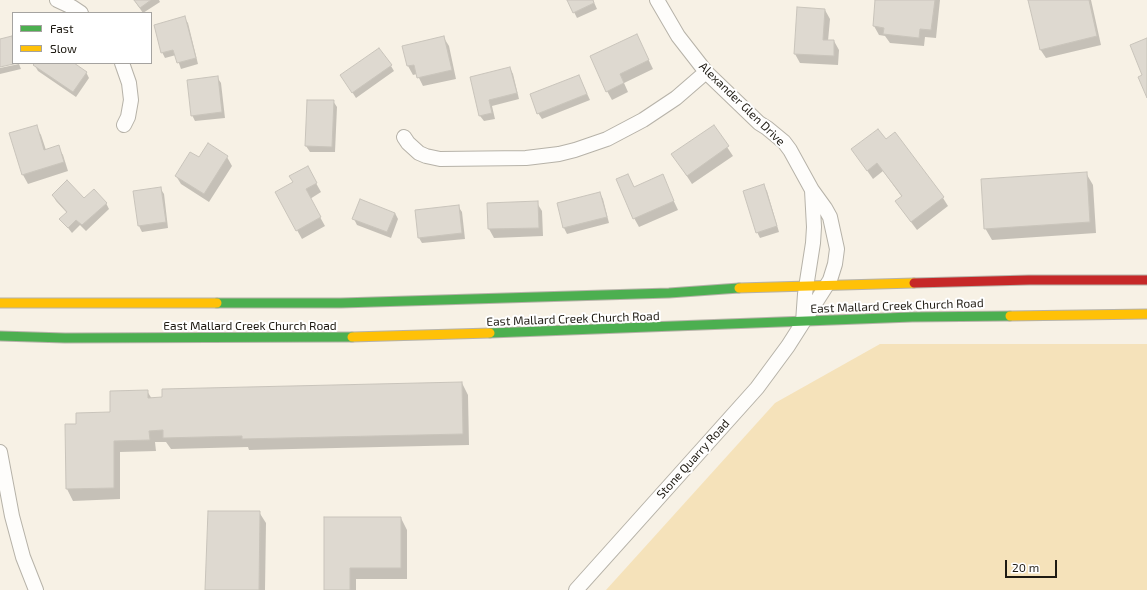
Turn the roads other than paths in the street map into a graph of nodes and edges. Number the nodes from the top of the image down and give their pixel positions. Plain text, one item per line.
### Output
1 (57, 0) edge
2 (657, 0) edge
3 (80, 12) edge
4 (122, 64) edge
5 (706, 72) junction
6 (124, 125) dead end
7 (404, 137) dead end
8 (812, 190) junction
9 (1147, 280) edge
10 (826, 286) junction
11 (806, 287) junction
12 (0, 303) edge
13 (1147, 314) edge
14 (803, 322) junction
15 (0, 336) edge
16 (0, 452) edge
17 (36, 590) edge
18 (576, 590) edge

1 - 3 street
2 - 5 street, Alexander Glen Drive
4 - 6 street
5 - 7 street
5 - 8 street, Alexander Glen Drive
8 - 10 street, Alexander Glen Drive
8 - 11 street, Alexander Glen Drive
9 - 10 main road, East Mallard Creek Church Road
10 - 11 main road, East Mallard Creek Church Road
10 - 14 street, Alexander Glen Drive
11 - 12 main road, East Mallard Creek Church Road
11 - 14 street, Alexander Glen Drive
13 - 14 main road, East Mallard Creek Church Road
14 - 15 main road, East Mallard Creek Church Road
14 - 18 street, Stone Quarry Road
16 - 17 street

